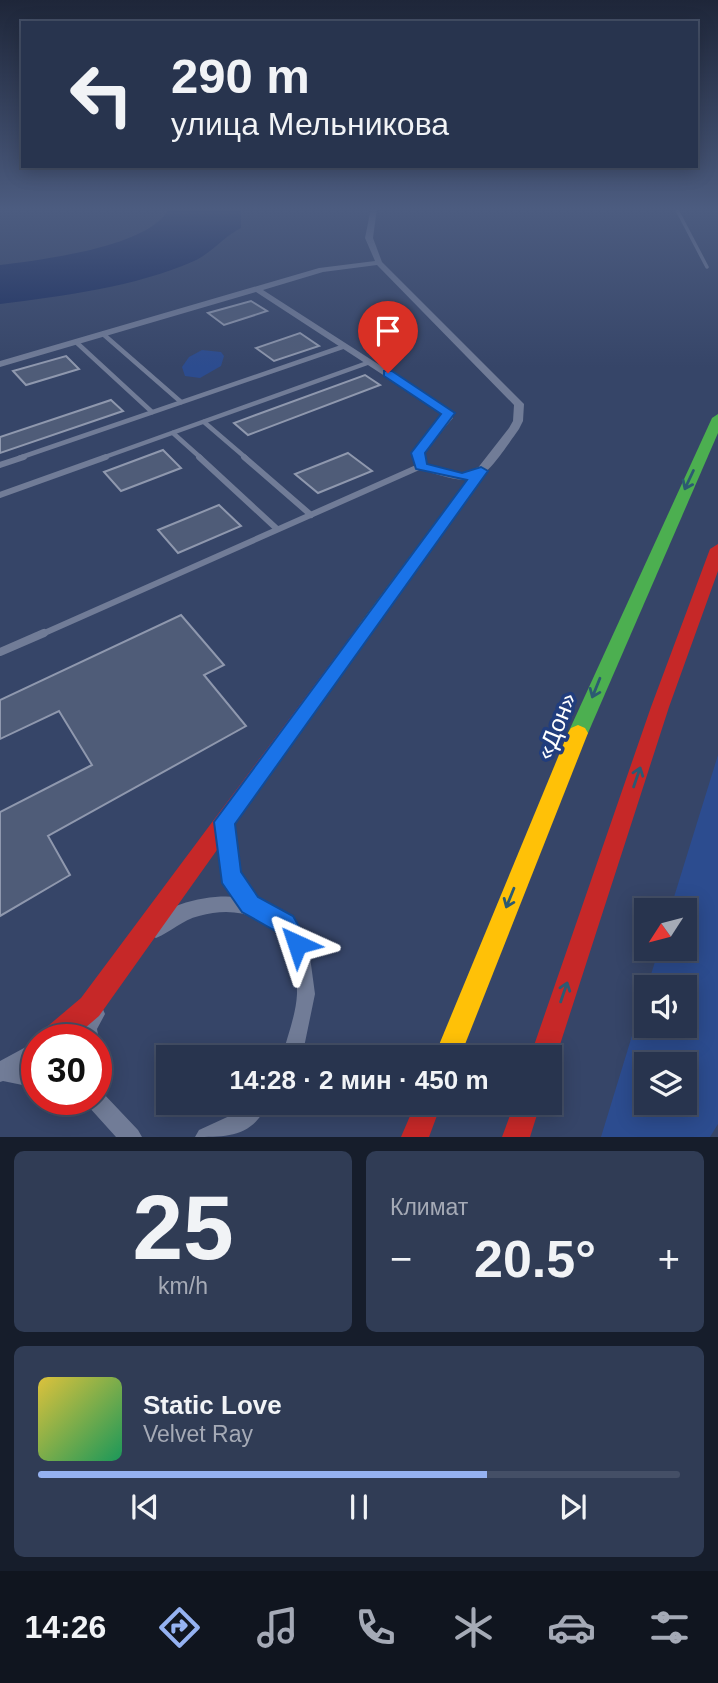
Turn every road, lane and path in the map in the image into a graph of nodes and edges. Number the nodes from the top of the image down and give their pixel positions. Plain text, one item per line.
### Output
1 (704, 261) edge
2 (379, 263) joint
3 (707, 267) dead end
4 (257, 289) junction
5 (103, 334) junction
6 (76, 342) junction
7 (345, 346) junction
8 (370, 362) junction
9 (0, 364) edge
10 (181, 402) junction
11 (152, 412) junction
12 (718, 418) edge
13 (204, 422) junction
14 (173, 433) junction
15 (0, 465) edge
16 (421, 466) junction
17 (481, 471) junction
18 (0, 495) edge
19 (311, 515) junction
20 (277, 530) junction
21 (718, 549) edge
22 (0, 652) edge
23 (225, 822) junction
24 (250, 905) junction
25 (126, 957) junction
26 (70, 1024) edge
27 (90, 1024) edge
28 (295, 1045) edge
29 (452, 1045) edge
30 (547, 1045) edge
31 (21, 1060) edge
32 (1, 1072) edge
33 (21, 1075) edge
34 (110, 1115) edge
35 (247, 1115) edge
36 (424, 1115) edge
37 (524, 1115) edge
38 (131, 1137) edge
39 (206, 1137) edge
40 (415, 1137) edge
41 (516, 1137) edge

1 - 3 lane
2 - 4 street
2 - 17 street
4 - 5 street
4 - 7 street
5 - 6 street
5 - 10 lane
6 - 9 street
6 - 11 lane
7 - 8 street
7 - 10 lane
8 - 13 lane
8 - 16 street
10 - 11 lane
11 - 15 lane
12 -> 29 main road, «Дон»
13 - 14 lane
13 - 19 lane
14 - 18 lane
14 - 20 lane
16 - 17 street
16 - 19 lane
17 - 23 main road
19 - 20 lane
20 - 22 lane
30 -> 21 main road
23 - 24 street
23 - 25 main road
24 - 25 street
24 - 28 street
25 - 26 main road
25 - 27 street
31 - 32 street
32 - 33 street
34 - 38 street
35 - 39 street
36 - 40 main road
37 - 41 main road

